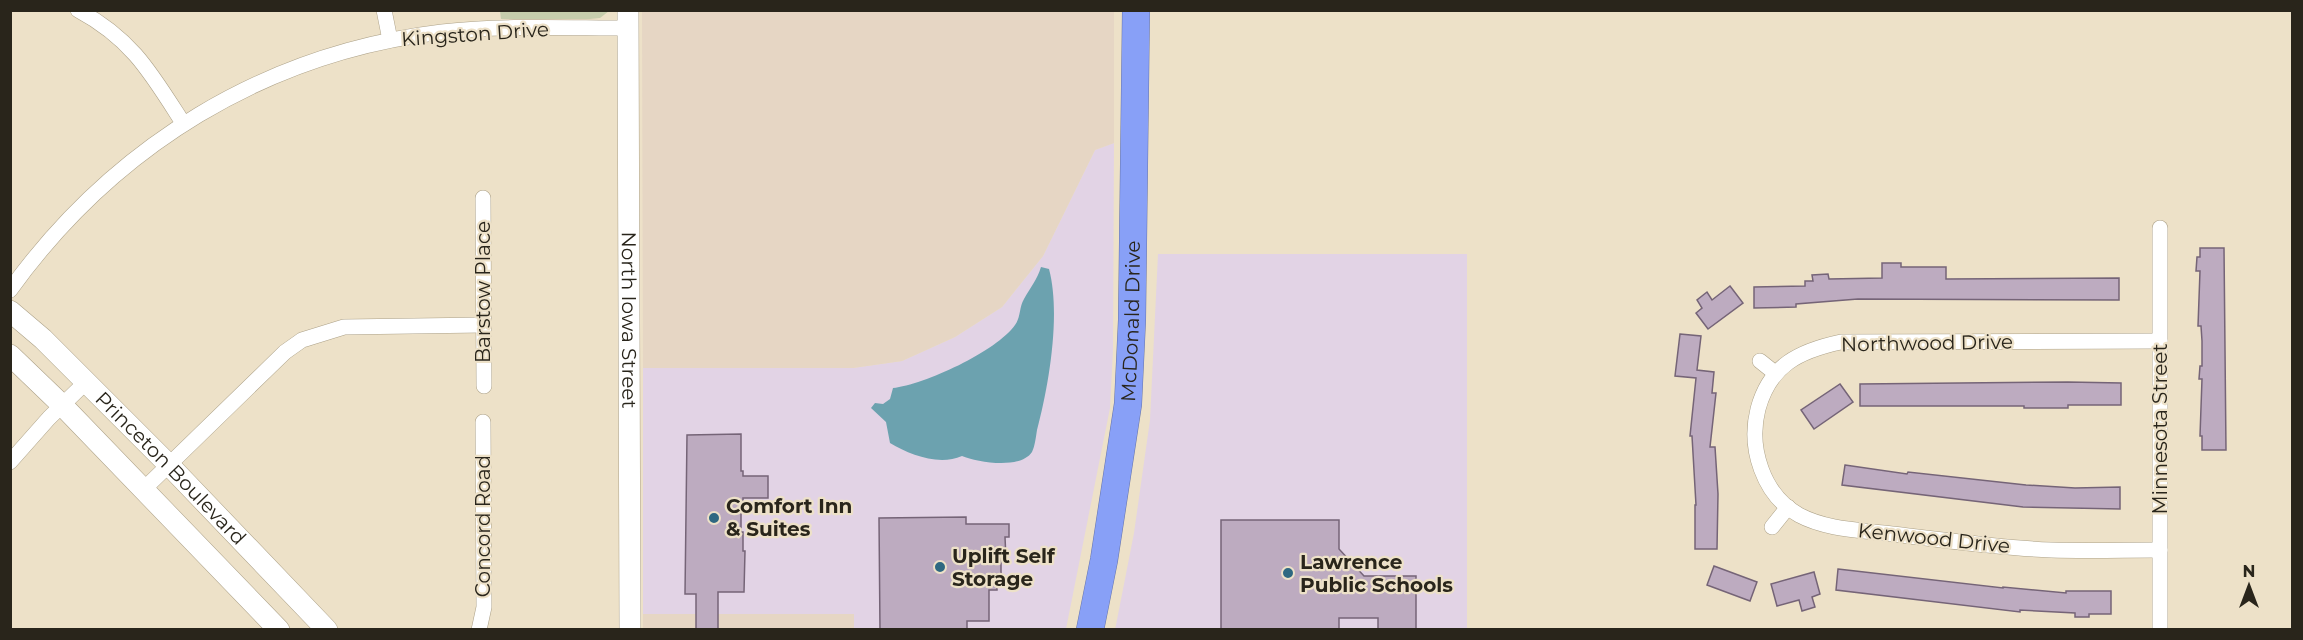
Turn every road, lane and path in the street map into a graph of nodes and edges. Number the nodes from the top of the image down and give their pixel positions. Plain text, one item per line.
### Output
1 (78, 10) edge
2 (384, 10) edge
3 (1136, 10) edge
4 (628, 19) edge
5 (390, 40) junction
6 (183, 123) junction
7 (483, 198) dead end
8 (2160, 228) dead end
9 (10, 290) edge
10 (10, 311) edge
11 (483, 326) junction
12 (2160, 341) junction
13 (10, 355) edge
14 (1760, 361) dead end
15 (1775, 373) junction
16 (86, 382) junction
17 (484, 386) dead end
18 (62, 405) junction
19 (483, 422) dead end
20 (1754, 441) joint
21 (10, 462) edge
22 (169, 465) junction
23 (144, 489) junction
24 (1788, 507) junction
25 (1772, 527) dead end
26 (2160, 550) junction
27 (279, 630) edge
28 (327, 630) edge
29 (480, 630) edge
30 (630, 630) edge
31 (1090, 630) edge
32 (2160, 630) edge

1 - 6 street
2 - 5 street
3 - 31 highway, McDonald Drive
4 - 5 street, Kingston Drive
4 - 30 street, North Iowa Street
5 - 6 street, Kingston Drive
6 - 9 street, Kingston Drive
7 - 11 street, Barstow Place
8 - 12 street, Minnesota Street
10 - 16 street, Princeton Boulevard
11 - 17 street, Barstow Place
11 - 22 street
12 - 15 street, Northwood Drive
12 - 26 street, Minnesota Street
13 - 18 street, Princeton Boulevard
14 - 15 street
15 - 20 street, Northwood Drive
16 - 18 street
16 - 22 street, Princeton Boulevard
18 - 21 street
18 - 23 street, Princeton Boulevard
19 - 29 street, Concord Road
20 - 24 street, Kenwood Drive
22 - 23 street
22 - 28 street, Princeton Boulevard
23 - 27 street, Princeton Boulevard
24 - 25 street
24 - 26 street, Kenwood Drive
26 - 32 street, Minnesota Street

